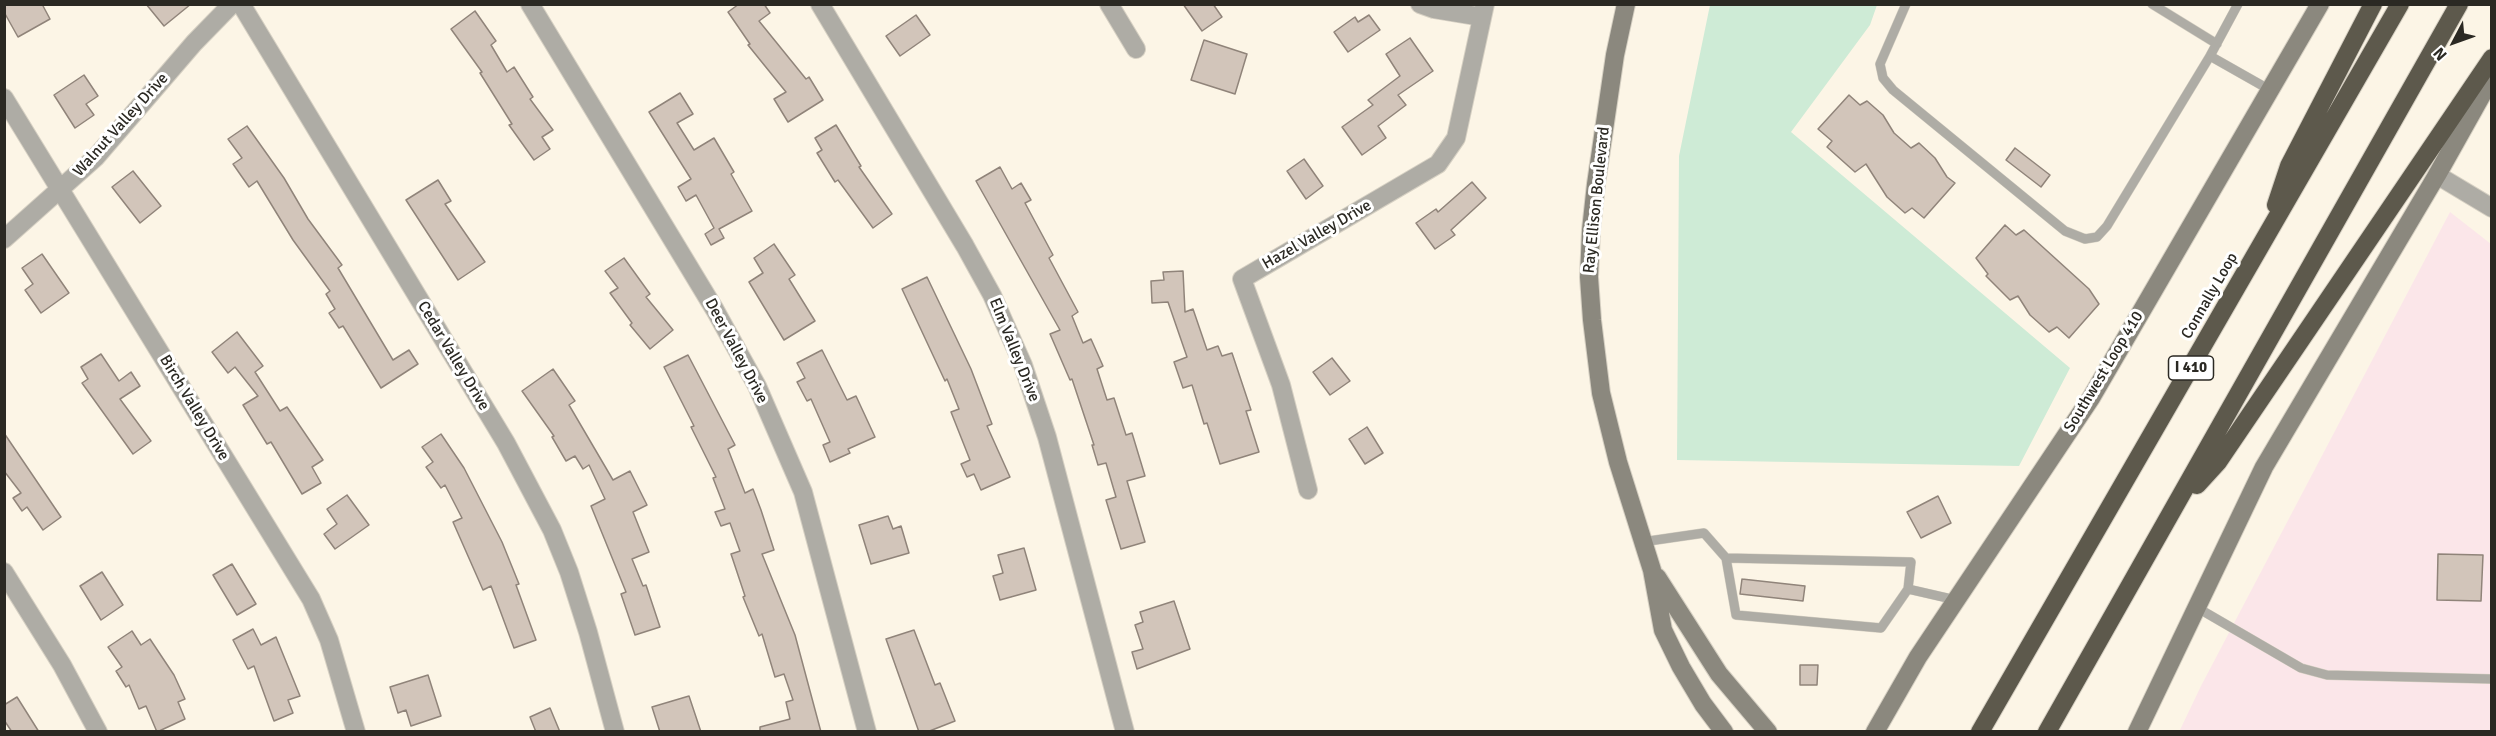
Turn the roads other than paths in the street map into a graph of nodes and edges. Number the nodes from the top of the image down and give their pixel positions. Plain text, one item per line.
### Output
1 (232, 4) edge
2 (241, 4) edge
3 (530, 4) edge
4 (820, 4) edge
5 (1109, 4) edge
6 (1420, 4) edge
7 (1626, 4) edge
8 (1906, 4) edge
9 (2152, 4) edge
10 (2238, 4) edge
11 (2320, 4) edge
12 (2373, 4) edge
13 (2400, 4) edge
14 (2459, 4) edge
15 (1484, 11) edge
16 (2217, 44) junction
17 (1136, 49) dead end
18 (2210, 56) junction
19 (2492, 58) edge
20 (2492, 77) edge
21 (2270, 90) junction
22 (4, 98) edge
23 (2437, 175) junction
24 (61, 189) junction
25 (2492, 208) edge
26 (4, 239) edge
27 (2265, 240) junction
28 (1308, 490) dead end
29 (2177, 506) junction
30 (1642, 542) junction
31 (1726, 558) junction
32 (1652, 570) junction
33 (4, 572) edge
34 (1908, 589) junction
35 (1956, 600) junction
36 (2196, 608) junction
37 (2492, 679) edge
38 (1888, 710) junction
39 (1763, 726) edge
40 (98, 732) edge
41 (356, 732) edge
42 (615, 732) edge
43 (867, 732) edge
44 (1125, 732) edge
45 (1724, 732) edge
46 (1778, 732) edge
47 (1859, 732) edge
48 (1875, 732) edge
49 (1980, 732) edge
50 (2048, 732) edge
51 (2137, 732) edge

1 - 24 street, Walnut Valley Drive
2 - 42 street, Cedar Valley Drive
3 - 43 street, Deer Valley Drive
4 - 44 street, Elm Valley Drive
5 - 17 street
6 - 15 street
7 - 30 main road, Ray Ellison Boulevard
8 - 18 lane
9 - 16 lane
10 - 16 lane
11 - 21 main road, Southwest Loop 410
12 - 27 highway
13 - 27 highway, Connally Loop / I 410
14 - 29 highway
15 - 28 street, Hazel Valley Drive
16 - 18 lane
18 - 21 lane
19 - 29 highway
20 - 23 main road
21 - 35 main road, Southwest Loop 410
22 - 24 street, Birch Valley Drive
23 - 25 street
23 - 36 main road
24 - 26 street, Walnut Valley Drive
24 - 41 street, Birch Valley Drive
27 - 49 highway, Connally Loop / I 410
29 - 50 highway
30 - 31 lane
30 - 32 main road, Ray Ellison Boulevard
31 - 34 lane
31 - 34 lane
32 - 39 main road, Ray Ellison Boulevard
32 - 45 main road, Ray Ellison Boulevard
33 - 40 street
34 - 35 lane
35 - 38 main road, Southwest Loop 410
36 - 37 lane
36 - 51 main road
38 - 47 main road
38 - 48 main road, Southwest Loop 410
39 - 46 main road, Ray Ellison Boulevard

